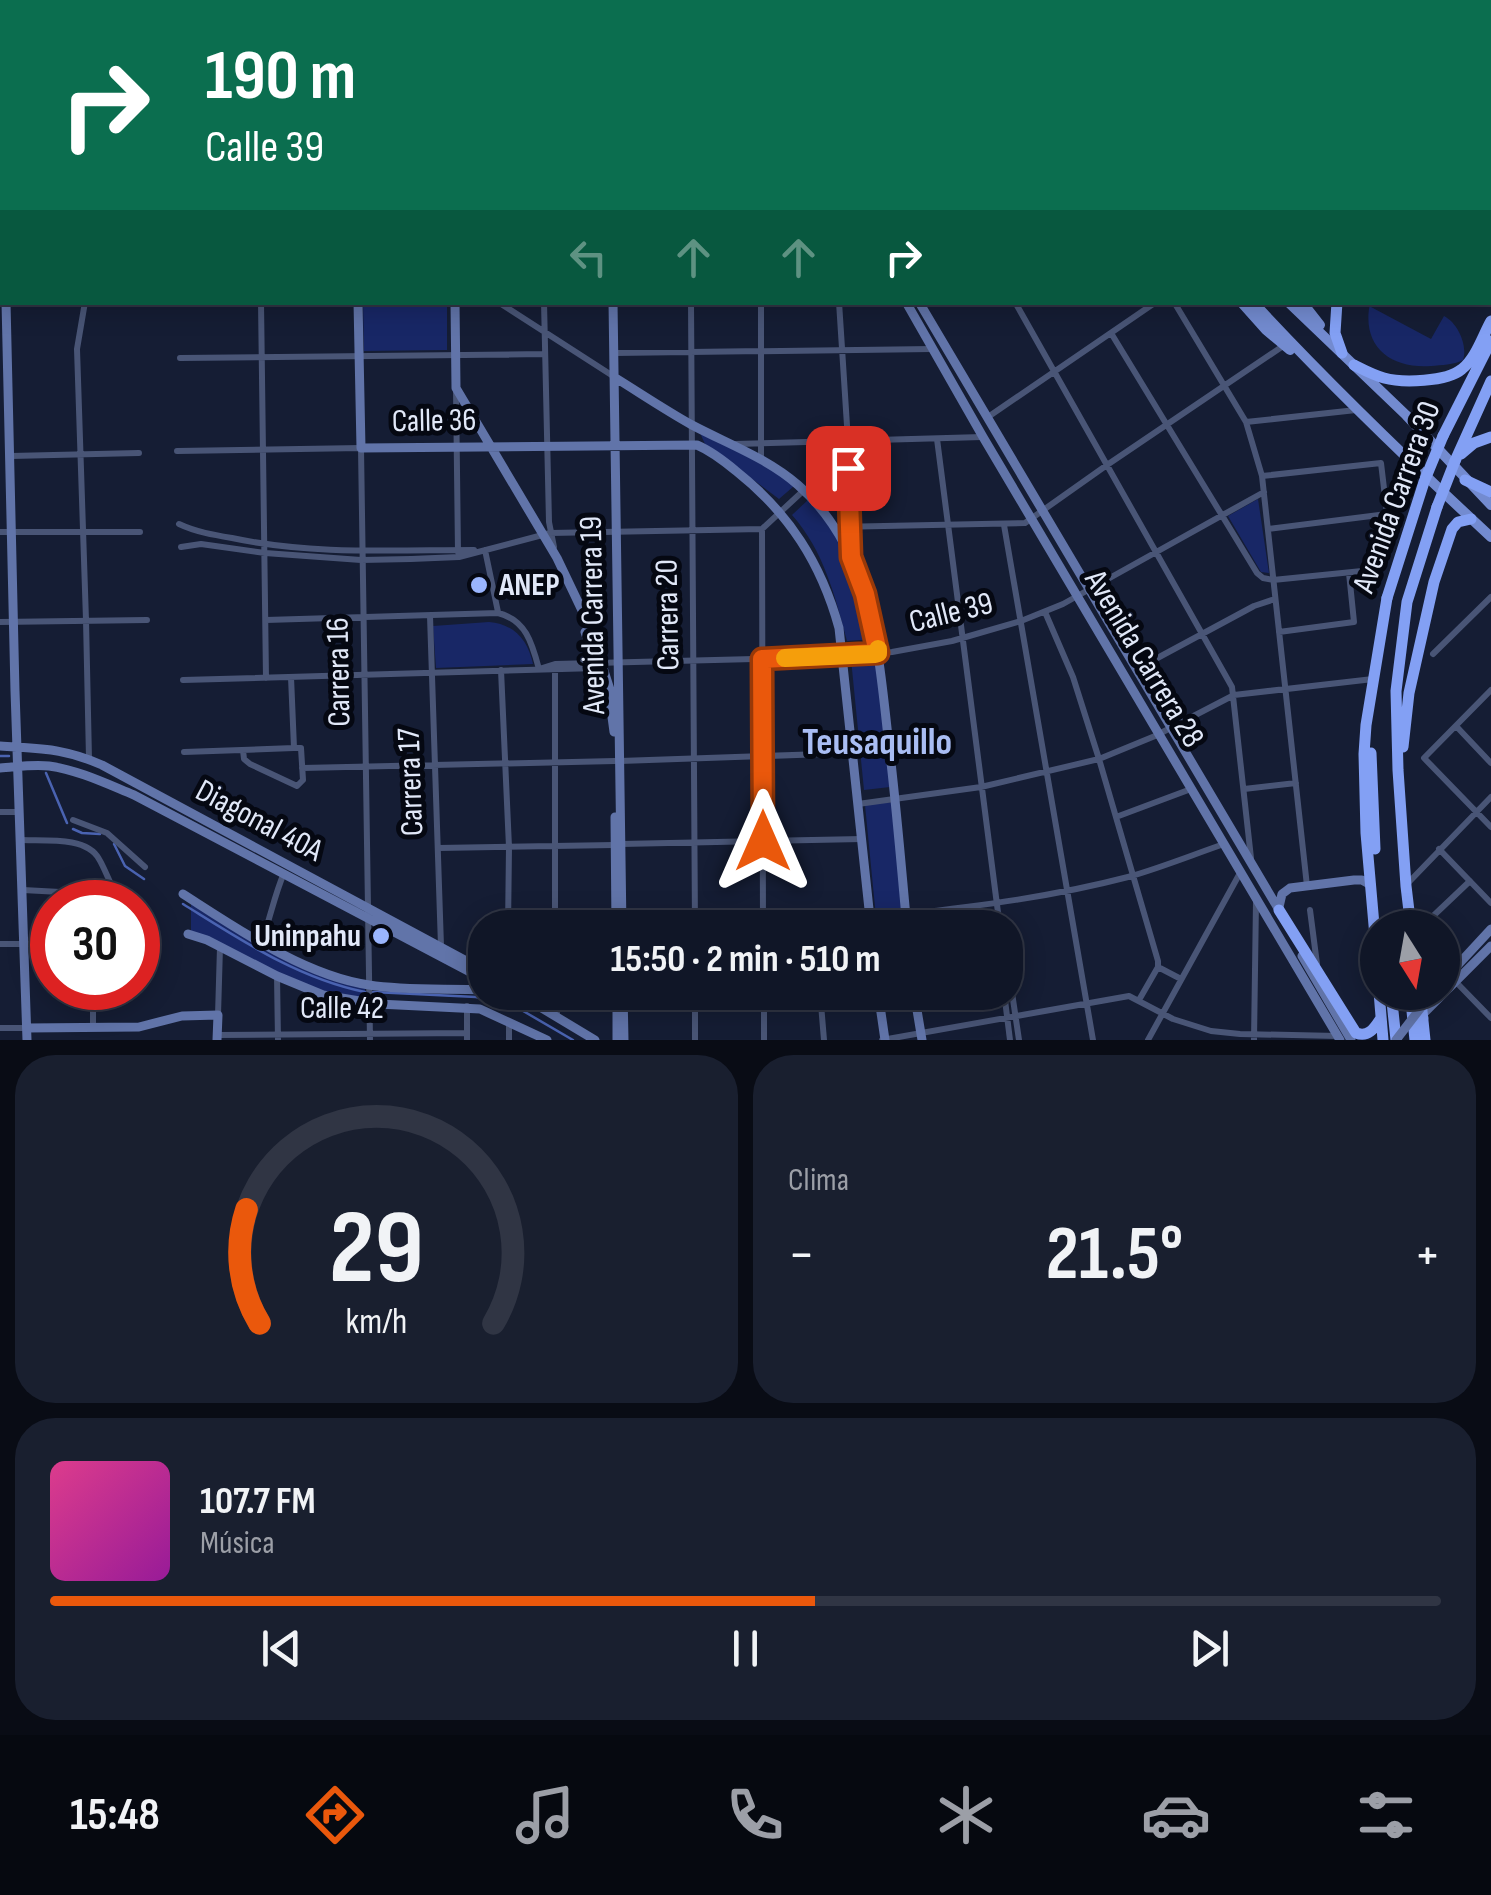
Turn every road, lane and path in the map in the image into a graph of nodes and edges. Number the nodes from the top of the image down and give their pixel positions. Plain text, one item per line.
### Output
1 (3, 305) edge
2 (84, 305) edge
3 (262, 305) edge
4 (358, 305) edge
5 (455, 305) edge
6 (502, 305) edge
7 (544, 305) edge
8 (613, 305) edge
9 (691, 305) edge
10 (761, 305) edge
11 (838, 305) edge
12 (908, 305) edge
13 (921, 305) edge
14 (1017, 305) edge
15 (1152, 305) edge
16 (1176, 305) edge
17 (1244, 305) edge
18 (1256, 305) edge
19 (1291, 305) edge
20 (1304, 305) edge
21 (1337, 305) edge
22 (1491, 321) edge
23 (544, 333) junction
24 (1111, 333) junction
25 (1491, 341) edge
26 (1284, 345) junction
27 (932, 349) junction
28 (842, 350) junction
29 (691, 351) junction
30 (761, 351) junction
31 (614, 352) junction
32 (1342, 353) junction
33 (545, 354) junction
34 (360, 355) junction
35 (456, 355) junction
36 (262, 357) junction
37 (180, 358) dead end
38 (1354, 365) junction
39 (1316, 370) junction
40 (1054, 372) junction
41 (614, 377) junction
42 (1224, 384) junction
43 (1490, 384) edge
44 (456, 388) junction
45 (1356, 410) junction
46 (988, 417) junction
47 (5, 422) edge
48 (1246, 422) junction
49 (692, 425) junction
50 (1166, 425) junction
51 (983, 437) junction
52 (1491, 437) edge
53 (937, 438) junction
54 (848, 441) junction
55 (760, 443) junction
56 (691, 444) junction
57 (730, 444) junction
58 (547, 445) junction
59 (615, 445) junction
60 (458, 446) junction
61 (491, 446) junction
62 (360, 448) junction
63 (263, 450) junction
64 (139, 452) dead end
65 (178, 452) dead end
66 (80, 454) junction
67 (11, 456) junction
68 (1459, 456) junction
69 (760, 459) junction
70 (1107, 465) junction
71 (1262, 476) junction
72 (1465, 480) junction
73 (804, 490) junction
74 (1264, 492) junction
75 (1491, 492) edge
76 (1491, 505) edge
77 (1042, 509) junction
78 (781, 512) junction
79 (1220, 515) junction
80 (1032, 519) junction
81 (1471, 519) junction
82 (179, 524) dead end
83 (1004, 525) junction
84 (948, 526) junction
85 (834, 527) junction
86 (850, 527) junction
87 (762, 529) junction
88 (1268, 529) junction
89 (616, 530) junction
90 (692, 530) junction
91 (0, 532) edge
92 (12, 532) junction
93 (82, 532) junction
94 (140, 532) dead end
95 (546, 533) junction
96 (218, 535) junction
97 (1491, 537) edge
98 (216, 546) junction
99 (181, 547) dead end
100 (264, 549) junction
101 (485, 550) junction
102 (1155, 552) junction
103 (458, 553) junction
104 (361, 556) junction
105 (851, 557) junction
106 (1372, 570) dead end
107 (1349, 573) junction
108 (1274, 580) junction
109 (1090, 589) junction
110 (1078, 596) junction
111 (1491, 597) edge
112 (1276, 598) junction
113 (1044, 612) junction
114 (498, 613) junction
115 (430, 616) junction
116 (362, 617) junction
117 (86, 620) junction
118 (147, 620) dead end
119 (266, 620) junction
120 (14, 621) junction
121 (1021, 621) junction
122 (0, 622) edge
123 (1279, 632) junction
124 (1201, 634) junction
125 (962, 638) junction
126 (878, 653) junction
127 (1433, 654) dead end
128 (844, 656) junction
129 (762, 659) junction
130 (693, 661) junction
131 (618, 663) junction
132 (599, 665) junction
133 (555, 666) junction
134 (539, 669) junction
135 (1138, 669) junction
136 (501, 670) junction
137 (432, 672) junction
138 (364, 674) junction
139 (291, 677) junction
140 (266, 678) junction
141 (1374, 678) junction
142 (183, 680) dead end
143 (1285, 688) junction
144 (1491, 690) edge
145 (1234, 695) junction
146 (616, 718) junction
147 (1456, 726) junction
148 (1171, 727) junction
149 (1159, 734) junction
150 (0, 746) edge
151 (17, 747) junction
152 (294, 748) junction
153 (243, 750) junction
154 (184, 752) dead end
155 (853, 753) junction
156 (762, 756) junction
157 (88, 759) junction
158 (694, 759) junction
159 (1099, 759) junction
160 (618, 761) junction
161 (555, 762) junction
162 (1491, 763) edge
163 (435, 764) junction
164 (505, 764) junction
165 (18, 766) junction
166 (366, 766) junction
167 (0, 768) edge
168 (302, 768) junction
169 (1398, 770) junction
170 (1048, 773) junction
171 (1296, 783) junction
172 (981, 788) junction
173 (1192, 789) junction
174 (1244, 789) junction
175 (1491, 797) edge
176 (895, 799) junction
177 (858, 804) junction
178 (1476, 811) junction
179 (0, 812) edge
180 (20, 812) junction
181 (1116, 817) junction
182 (73, 820) dead end
183 (1491, 827) edge
184 (862, 839) junction
185 (22, 840) junction
186 (763, 841) junction
187 (694, 843) junction
188 (618, 844) junction
189 (1224, 844) junction
190 (554, 846) junction
191 (509, 847) junction
192 (438, 848) junction
193 (1439, 848) junction
194 (1404, 854) junction
195 (1252, 864) junction
196 (1424, 864) junction
197 (145, 867) dead end
198 (287, 869) junction
199 (1241, 872) junction
200 (1132, 876) junction
201 (109, 880) edge
202 (1470, 881) junction
203 (1307, 886) junction
204 (1370, 886) junction
205 (1406, 886) junction
206 (23, 890) junction
207 (30, 890) edge
208 (1066, 892) junction
209 (182, 894) dead end
210 (1256, 900) junction
211 (1491, 903) edge
212 (997, 905) junction
213 (369, 907) junction
214 (508, 910) edge
215 (555, 910) edge
216 (619, 910) edge
217 (695, 910) edge
218 (763, 910) edge
219 (869, 910) edge
220 (906, 910) edge
221 (946, 910) edge
222 (998, 910) edge
223 (1279, 910) junction
224 (1310, 910) dead end
225 (1372, 910) edge
226 (1379, 910) edge
227 (1407, 910) edge
228 (1439, 910) edge
229 (369, 919) junction
230 (1491, 929) edge
231 (188, 934) dead end
232 (260, 942) junction
233 (0, 944) edge
234 (24, 944) junction
235 (30, 944) edge
236 (441, 946) junction
237 (1491, 946) edge
238 (220, 948) junction
239 (468, 961) edge
240 (1460, 963) edge
241 (1158, 966) junction
242 (1318, 970) junction
243 (468, 971) edge
244 (277, 976) junction
245 (1460, 976) edge
246 (1181, 979) junction
247 (1460, 986) edge
248 (370, 987) junction
249 (468, 990) joint
250 (1140, 1000) junction
251 (370, 1002) junction
252 (1086, 1004) junction
253 (467, 1005) junction
254 (93, 1010) edge
255 (544, 1010) edge
256 (557, 1010) edge
257 (620, 1010) edge
258 (695, 1010) edge
259 (764, 1010) edge
260 (822, 1010) edge
261 (880, 1010) edge
262 (917, 1010) edge
263 (1010, 1010) edge
264 (1011, 1010) edge
265 (1380, 1010) edge
266 (1393, 1010) edge
267 (1412, 1010) edge
268 (1419, 1010) edge
269 (1422, 1010) edge
270 (1427, 1010) edge
271 (1163, 1014) junction
272 (1423, 1014) junction
273 (218, 1016) junction
274 (1012, 1017) junction
275 (557, 1018) junction
276 (1381, 1018) junction
277 (1491, 1018) edge
278 (509, 1021) junction
279 (0, 1028) edge
280 (27, 1028) junction
281 (93, 1028) junction
282 (370, 1036) edge
283 (418, 1036) edge
284 (467, 1036) edge
285 (217, 1037) edge
286 (278, 1037) edge
287 (922, 1037) edge
288 (1254, 1037) edge
289 (1347, 1038) edge
290 (27, 1040) edge
291 (509, 1040) edge
292 (546, 1040) edge
293 (595, 1040) edge
294 (620, 1040) edge
295 (695, 1040) edge
296 (764, 1040) edge
297 (824, 1040) edge
298 (884, 1040) edge
299 (1010, 1040) edge
300 (1020, 1040) edge
301 (1093, 1040) edge
302 (1148, 1040) edge
303 (1383, 1040) edge
304 (1396, 1040) edge
305 (1414, 1040) edge
306 (1426, 1040) edge

1 - 47 main road
2 - 66 street
3 - 36 street
4 - 34 main road, Carrera 16
5 - 35 main road
6 - 23 street
7 - 23 street
8 - 31 main road, Avenida Carrera 19
9 - 29 street, Carrera 20
10 - 30 street
11 - 28 street
12 - 27 main road, Avenida Carrera 28
13 - 46 main road, Avenida Carrera 28
14 - 40 street
15 - 24 street
16 - 42 street
17 - 26 main road
18 - 39 main road
19 - 32 main road
20 - 32 main road
21 - 32 highway
22 - 38 highway
23 - 33 street
23 - 41 street
24 - 40 street
24 - 50 street
25 - 141 highway, Avenida Carrera 30, bridge
26 - 39 main road
26 - 42 street
27 - 28 street
27 - 51 main road, Avenida Carrera 28
28 - 30 street
28 - 54 street
29 - 30 street
29 - 31 street
29 - 49 street, Carrera 20
30 - 55 street
31 - 41 main road, Avenida Carrera 19
32 - 38 main road
33 - 35 street
33 - 58 street
34 - 35 street
34 - 36 street
34 - 62 main road, Carrera 16
35 - 44 main road
36 - 37 street
36 - 63 street
38 - 72 main road
39 - 45 main road
40 - 46 street
40 - 70 street
41 - 49 main road
41 - 59 main road, Avenida Carrera 19
42 - 48 street
42 - 50 street
43 - 68 highway, Avenida Carrera 30
44 - 60 street
44 - 61 main road
45 - 48 street
45 - 81 main road
46 - 77 main road, Avenida Carrera 28
47 - 67 main road
48 - 71 street
49 - 56 street, Carrera 20
49 - 57 main road
50 - 70 street
50 - 79 street
51 - 53 street
51 - 80 main road, Avenida Carrera 28
52 - 68 highway
53 - 54 street
53 - 84 street
54 - 55 street
54 - 86 street
55 - 57 street
55 - 69 street
56 - 59 main road, Calle 36
56 - 78 main road
56 - 90 street, Carrera 20
57 - 69 main road
58 - 59 main road, Calle 36
58 - 61 main road, Calle 36
58 - 95 street
59 - 89 main road, Avenida Carrera 19
60 - 61 main road, Calle 36
60 - 62 main road, Calle 36
60 - 103 street
61 - 95 main road
62 - 63 street, Calle 36
62 - 104 street, Carrera 16
63 - 65 street, Calle 36
63 - 100 street
64 - 66 street
66 - 67 street
66 - 93 street
67 - 92 main road
68 - 169 highway, Avenida Carrera 30, bridge
69 - 73 main road
70 - 77 street
70 - 102 street
71 - 74 street
71 - 88 street
72 - 75 highway
72 - 76 main road
73 - 78 street
73 - 85 main road
74 - 79 street, Calle 39
74 - 88 street
77 - 80 street
77 - 109 main road, Avenida Carrera 28
78 - 87 street
78 - 128 main road
79 - 102 street, Calle 39
79 - 108 street
80 - 83 street
80 - 110 main road, Avenida Carrera 28
81 - 97 main road
81 - 169 highway
82 - 96 street
83 - 84 street
83 - 121 street
84 - 86 street
84 - 125 street
85 - 86 street
85 - 105 main road
86 - 105 street
87 - 90 street
87 - 129 street
88 - 108 street
89 - 90 street
89 - 95 street
89 - 131 main road, Avenida Carrera 19
90 - 130 street, Carrera 20
91 - 92 street
92 - 93 street
92 - 120 main road
93 - 94 street
93 - 117 street
95 - 101 street
95 - 132 main road
96 - 98 street
96 - 100 street
98 - 99 street
98 - 100 street
100 - 104 street
100 - 119 street
101 - 103 street
101 - 114 street
102 - 109 street, Calle 39
102 - 124 street
103 - 104 street
104 - 116 street, Carrera 16
105 - 126 main road
106 - 107 street
107 - 108 street
107 - 123 street
108 - 112 street
109 - 110 street, Calle 39
109 - 135 main road, Avenida Carrera 28
110 - 113 street, Calle 39
110 - 149 main road, Avenida Carrera 28
111 - 127 street
112 - 123 street
112 - 124 street
113 - 121 street, Calle 39
113 - 159 street
114 - 115 street
114 - 134 street
115 - 116 street
115 - 137 street, Carrera 17
116 - 119 street
116 - 138 street, Carrera 16
117 - 118 street
117 - 120 street
117 - 157 street
119 - 140 street
120 - 122 street
120 - 151 main road
121 - 125 street, Calle 39
121 - 170 street
123 - 143 street
124 - 135 street
124 - 145 street
125 - 126 street, Calle 39
125 - 172 street
126 - 128 street, Calle 39
126 - 176 main road
128 - 129 street, Calle 39
128 - 155 main road
129 - 130 street, Calle 39
129 - 156 street
130 - 131 street, Calle 39
130 - 158 street, Carrera 20
131 - 132 street, Calle 39
131 - 146 main road, Avenida Carrera 19
132 - 133 street, Calle 39
132 - 146 main road
133 - 134 street, Calle 39
133 - 161 street
134 - 136 street, Calle 39
135 - 148 main road, Avenida Carrera 28
136 - 137 street, Calle 39
136 - 164 street
137 - 138 street, Calle 39
137 - 163 street, Carrera 17
138 - 139 street, Calle 39
138 - 166 street, Carrera 16
139 - 140 street, Calle 39
139 - 152 street
140 - 142 street, Calle 39
141 - 143 street
141 - 204 highway, Avenida Carrera 30
141 - 226 highway, Avenida Carrera 30
143 - 145 street
143 - 171 street
144 - 147 street
145 - 148 street
145 - 174 street
146 - 160 main road, Avenida Carrera 19
147 - 162 street
147 - 178 street
148 - 149 street
148 - 195 main road, Avenida Carrera 28
149 - 159 street
149 - 173 main road, Avenida Carrera 28
150 - 151 main road, Diagonal 40A
151 - 157 main road, Diagonal 40A
151 - 165 main road
152 - 153 street
152 - 168 street
153 - 154 street
153 - 168 street
155 - 156 street
155 - 177 main road
156 - 158 street
156 - 186 street
157 - 198 main road, Diagonal 40A
158 - 160 street
158 - 187 street, Carrera 20
159 - 170 street
159 - 181 street
160 - 161 street
160 - 188 main road, Avenida Carrera 19
161 - 164 street
161 - 190 street
163 - 164 street
163 - 166 street
163 - 192 street, Carrera 17
164 - 191 street
165 - 167 main road, Diagonal 40A
165 - 180 main road
165 - 198 main road, Diagonal 40A
166 - 168 street
166 - 213 street, Carrera 16
169 - 194 highway, Avenida Carrera 30
170 - 172 street
170 - 208 street
171 - 174 street
171 - 203 street
172 - 176 street
172 - 212 street
173 - 181 street
173 - 189 main road, Avenida Carrera 28
174 - 195 street
175 - 178 street
176 - 177 street
176 - 220 main road
177 - 184 main road
178 - 183 street
178 - 193 street
179 - 180 street
180 - 185 main road
181 - 200 street
182 - 197 street
184 - 186 street
184 - 219 main road
185 - 201 street
185 - 206 main road
186 - 187 street
186 - 218 street
187 - 188 street
187 - 217 street, Carrera 20
188 - 190 street
188 - 216 main road, Avenida Carrera 19
189 - 199 main road, Avenida Carrera 28
189 - 200 street
190 - 191 street
190 - 215 street
191 - 192 street
191 - 214 street
192 - 236 street, Carrera 17
193 - 196 street
193 - 202 street
194 - 196 street
194 - 205 highway, Avenida Carrera 30
195 - 223 main road, Avenida Carrera 28
196 - 205 street
198 - 213 main road, Diagonal 40A
198 - 229 main road, Diagonal 40A
198 - 232 street
199 - 210 main road, Avenida Carrera 28
199 - 246 street
200 - 208 street
200 - 241 street
202 - 211 street
202 - 228 street
203 - 204 main road
203 - 223 main road
204 - 225 highway, Avenida Carrera 30
205 - 227 highway, Avenida Carrera 30
206 - 207 street
206 - 234 main road
208 - 212 street
208 - 252 street
209 - 232 main road
210 - 288 street
210 - 289 main road, Avenida Carrera 28
212 - 221 street
212 - 222 street
213 - 229 street, Carrera 16
213 - 236 main road, Diagonal 40A
223 - 242 highway
223 - 289 main road, Avenida Carrera 28
224 - 242 street
229 - 243 main road, Diagonal 40A
229 - 248 street, Carrera 16
230 - 240 main road
231 - 238 main road
232 - 248 main road
233 - 234 street
234 - 235 street
234 - 280 main road
236 - 239 main road, Diagonal 40A
237 - 245 main road
238 - 244 main road
238 - 273 street
241 - 246 street
241 - 250 street
242 - 276 highway
244 - 251 main road
244 - 286 street
246 - 271 street
247 - 277 street
248 - 249 main road
248 - 251 street, Carrera 16
249 - 253 main road
250 - 252 street
250 - 271 street
251 - 253 main road
251 - 282 street, Carrera 16
252 - 274 street
252 - 301 street
253 - 278 main road
253 - 284 street
254 - 281 street
255 - 275 main road
256 - 275 street
257 - 294 main road
258 - 295 street
259 - 296 street
260 - 297 street
261 - 298 main road
262 - 287 main road
263 - 274 street
264 - 274 street
265 - 276 highway
266 - 304 highway
267 - 305 highway
268 - 304 main road, bridge
269 - 272 highway
270 - 272 main road
271 - 288 street
271 - 302 street
272 - 306 highway
273 - 281 main road
273 - 285 main road
274 - 287 street
274 - 299 street
274 - 300 street
275 - 293 main road
276 - 303 highway
278 - 291 street
278 - 292 main road
279 - 280 street
280 - 281 main road
280 - 290 main road
282 - 283 street, Calle 42
282 - 286 street, Calle 42
283 - 284 street, Calle 42
285 - 286 street, Calle 42
287 - 298 street
288 - 289 street

